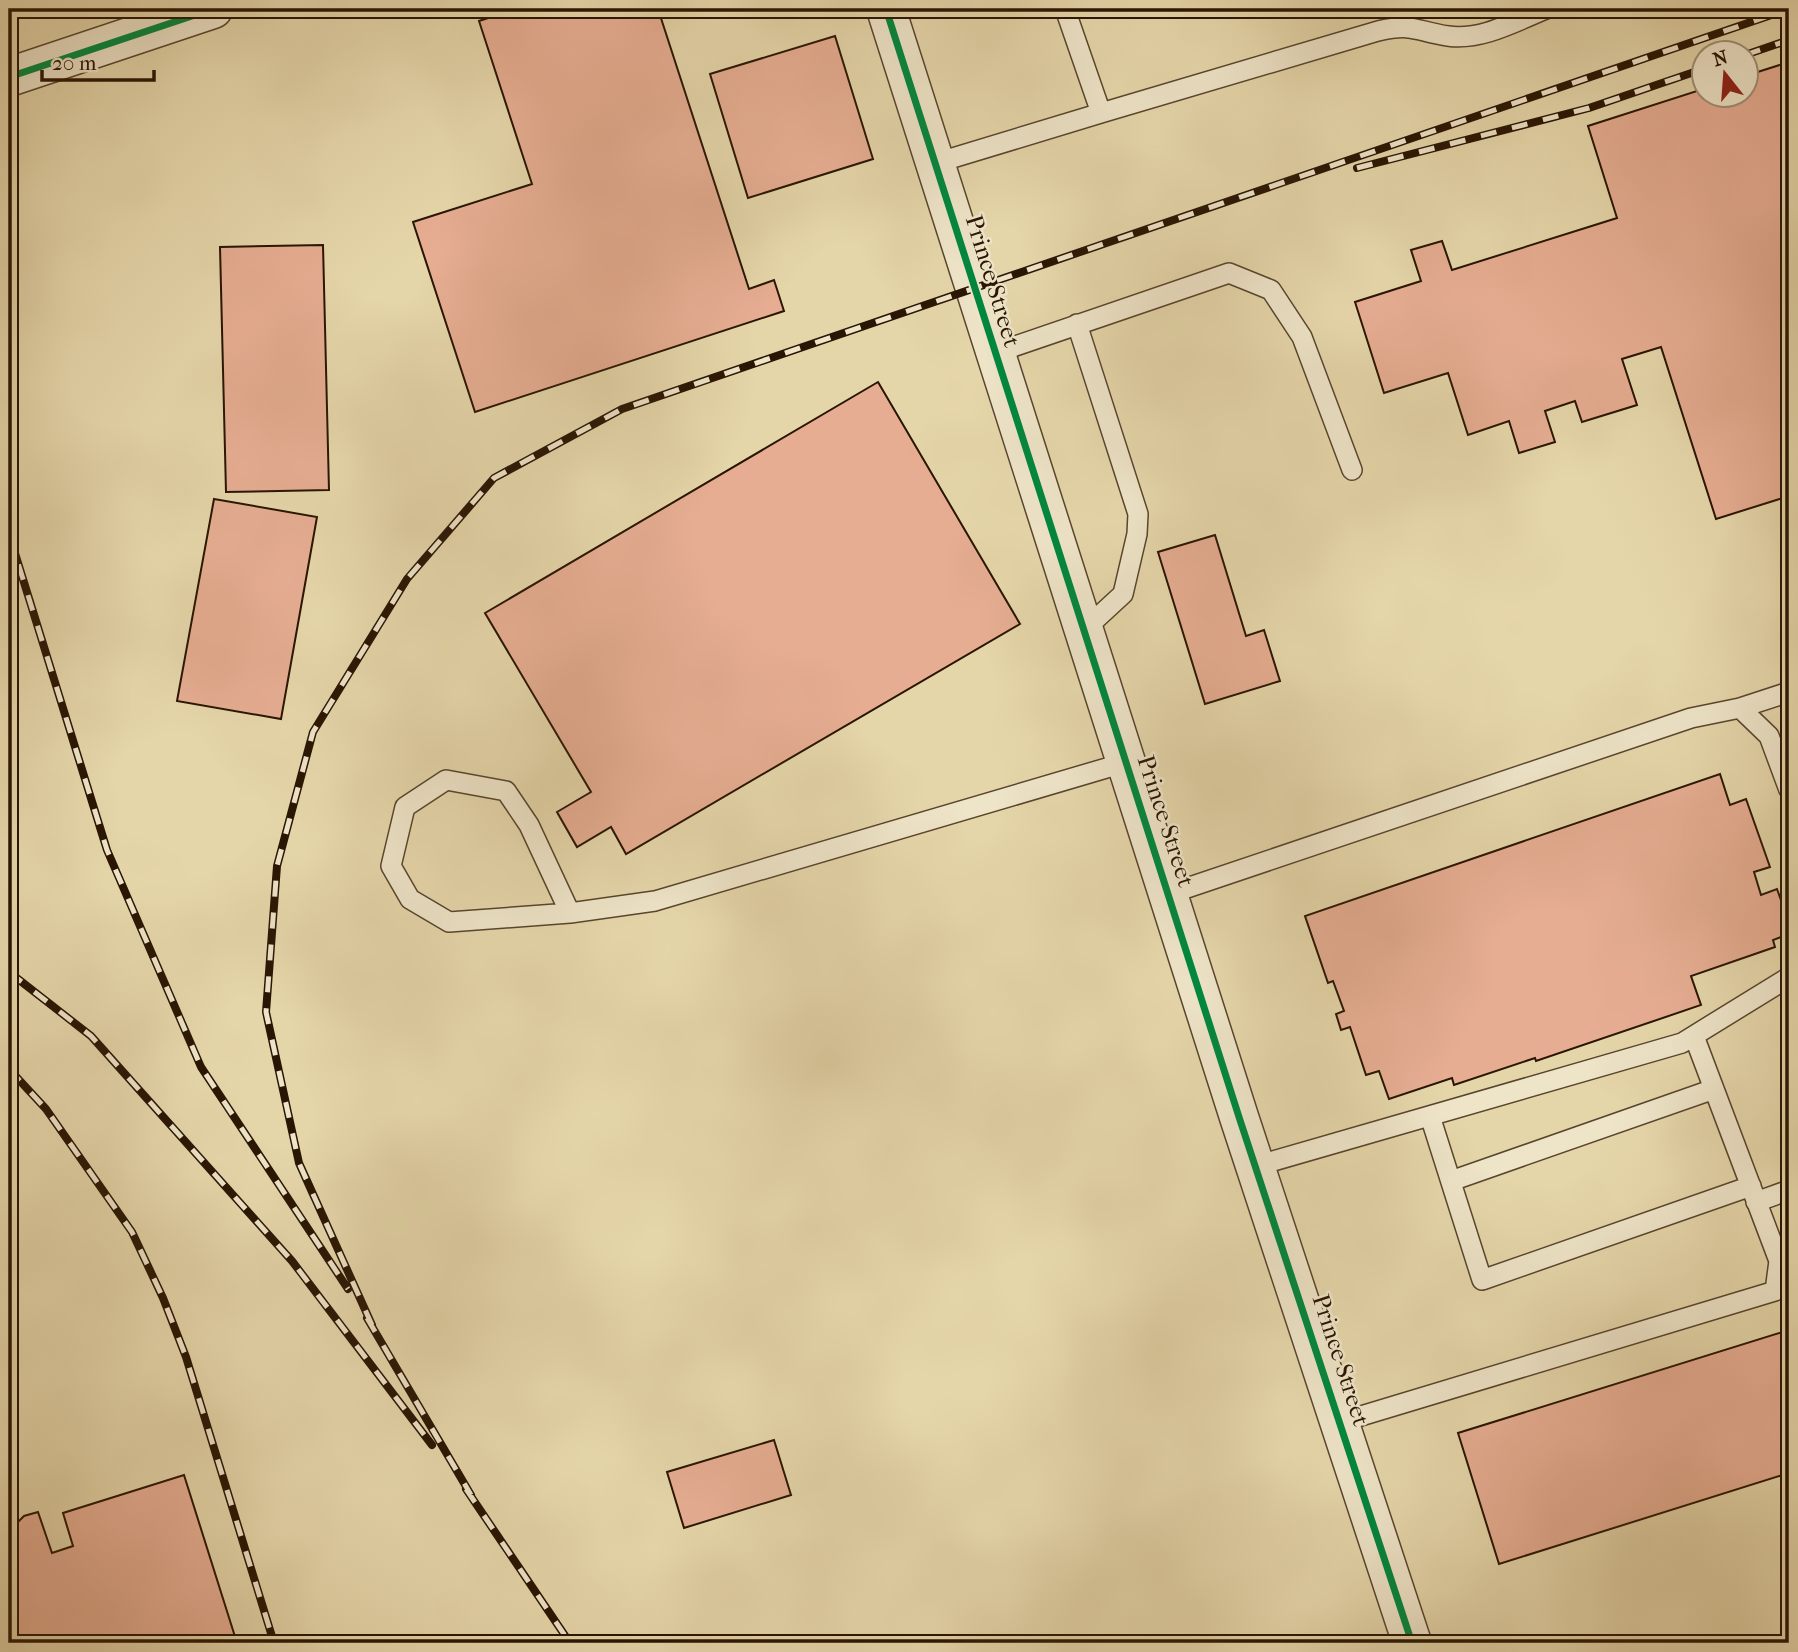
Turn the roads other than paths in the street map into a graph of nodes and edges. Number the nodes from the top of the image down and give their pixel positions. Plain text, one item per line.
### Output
1 (213, 9) edge
2 (886, 9) edge
3 (1066, 9) edge
4 (1546, 9) edge
5 (9, 77) edge
6 (1101, 113) junction
7 (936, 163) junction
8 (1077, 324) junction
9 (995, 353) junction
10 (1352, 470) dead end
11 (1084, 630) junction
12 (1789, 692) edge
13 (1740, 708) junction
14 (1127, 762) junction
15 (1789, 790) edge
16 (1169, 894) junction
17 (570, 913) junction
18 (1789, 977) edge
19 (1694, 1036) junction
20 (1714, 1089) junction
21 (1430, 1116) junction
22 (1256, 1166) junction
23 (1451, 1181) junction
24 (1789, 1190) edge
25 (1753, 1194) junction
26 (1782, 1289) edge
27 (1341, 1422) junction
28 (1412, 1643) edge

1 - 5 street
2 - 7 street, Prince Street
3 - 6 lane
4 - 6 lane
6 - 7 lane
7 - 9 street, Prince Street
8 - 9 lane
8 - 10 lane
8 - 11 lane
9 - 11 street, Prince Street
11 - 14 street, Prince Street
12 - 13 lane
13 - 15 lane
13 - 16 lane
14 - 16 street, Prince Street
14 - 17 lane
16 - 22 street, Prince Street
17 - 17 lane
18 - 19 lane
19 - 20 lane
19 - 21 lane
20 - 23 lane
20 - 25 lane
21 - 22 lane
21 - 23 lane
22 - 27 street, Prince Street
23 - 25 lane
24 - 25 lane
25 - 26 lane
26 - 27 lane
27 - 28 street, Prince Street

